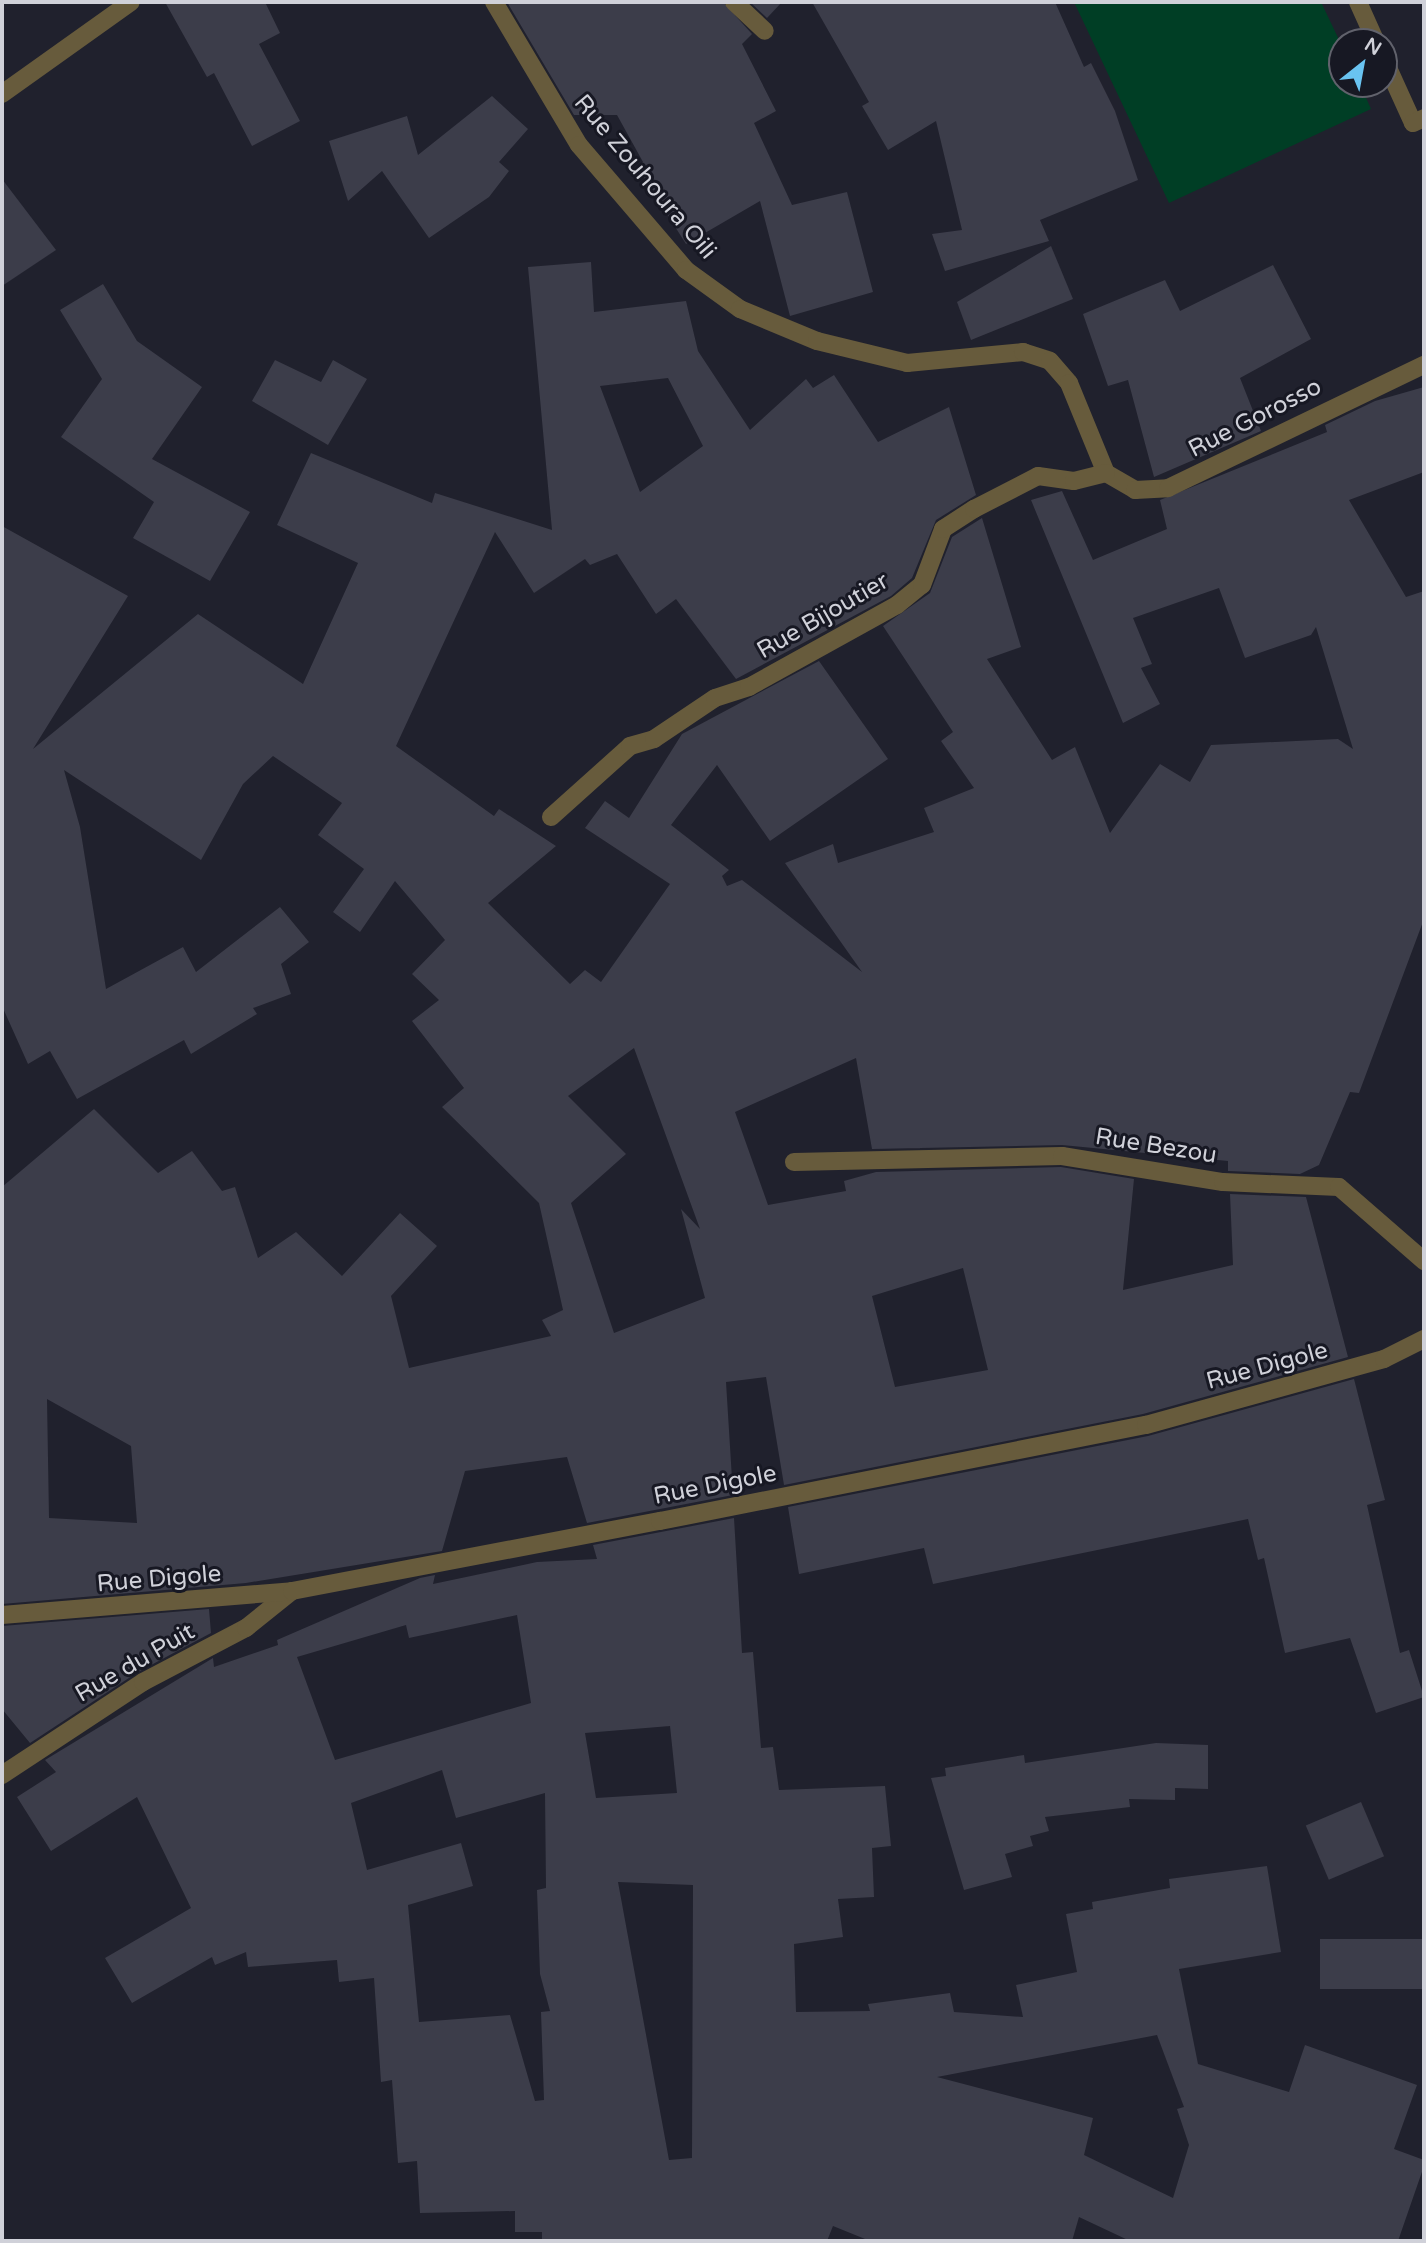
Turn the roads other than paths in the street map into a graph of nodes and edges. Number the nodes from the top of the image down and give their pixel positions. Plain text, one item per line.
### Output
1 (131, 2) edge
2 (494, 2) edge
3 (734, 2) edge
4 (1358, 2) edge
5 (1370, 28) edge
6 (765, 31) dead end
7 (1398, 89) edge
8 (2, 94) edge
9 (1424, 118) edge
10 (1424, 365) edge
11 (1106, 473) junction
12 (551, 817) dead end
13 (794, 1162) dead end
14 (1424, 1261) edge
15 (1424, 1339) edge
16 (292, 1591) junction
17 (2, 1615) edge
18 (2, 1775) edge

1 - 8 street
2 - 11 street, Rue Zouhoura Oili
3 - 6 street
4 - 5 street
7 - 9 street
10 - 11 street, Rue Gorosso
11 - 12 street, Rue Bijoutier
13 - 14 street, Rue Bezou
15 - 16 street, Rue Digole
16 - 17 street, Rue Digole
16 - 18 street, Rue du Puit

